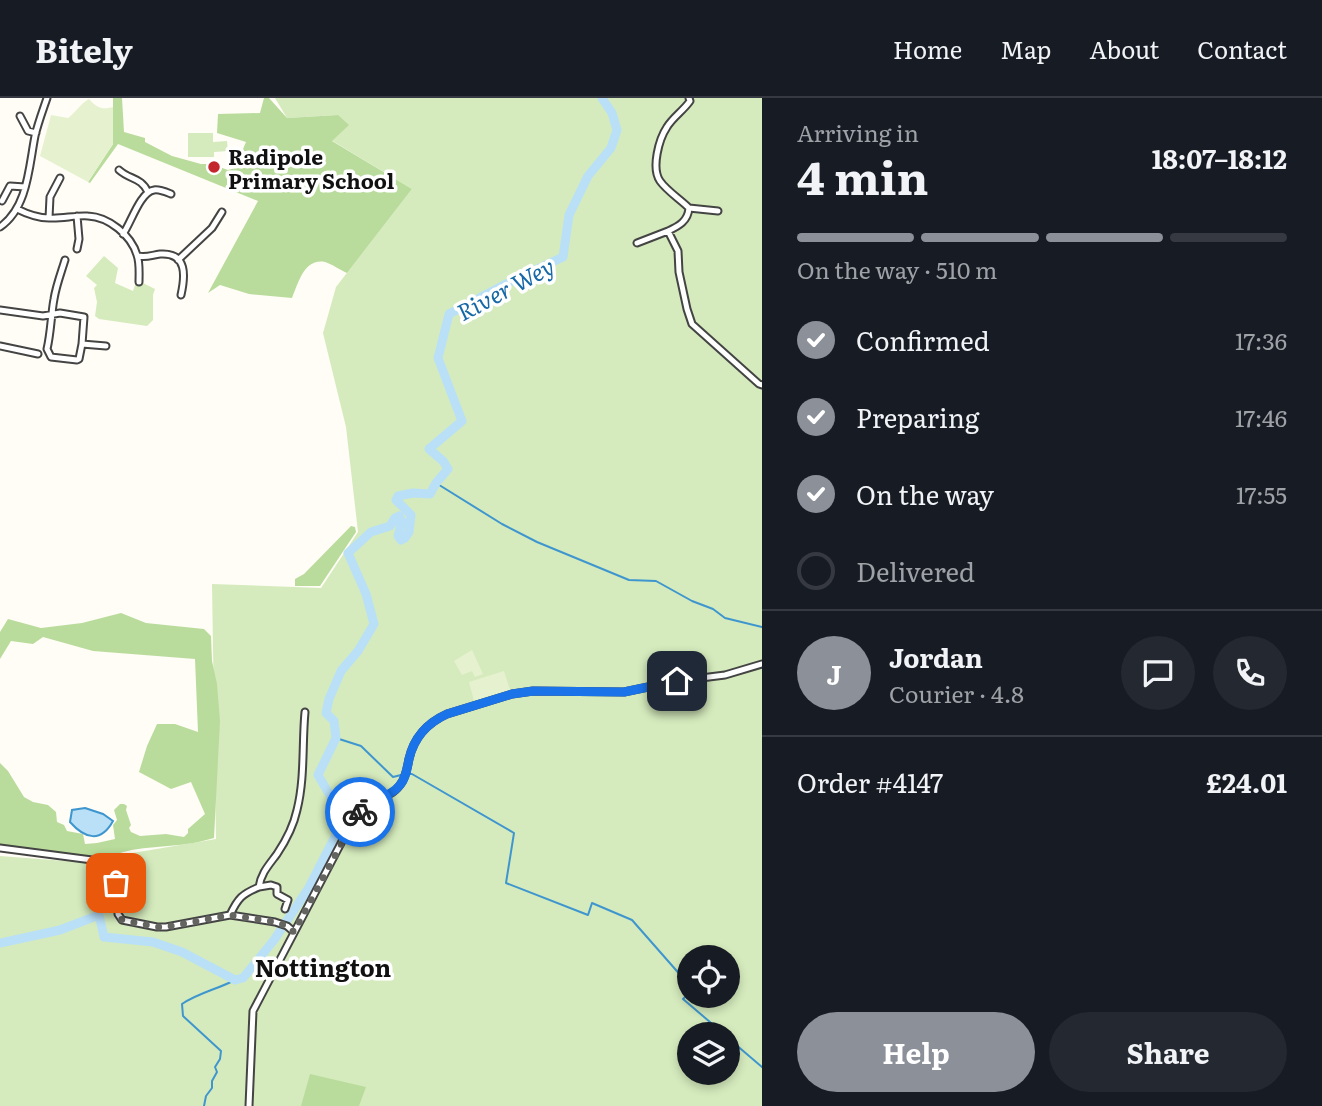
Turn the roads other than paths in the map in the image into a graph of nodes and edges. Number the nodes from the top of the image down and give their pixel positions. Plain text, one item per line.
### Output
1 (47, 98) edge
2 (689, 98) edge
3 (20, 116) dead end
4 (36, 133) junction
5 (119, 170) dead end
6 (60, 178) dead end
7 (24, 187) junction
8 (148, 192) junction
9 (172, 194) dead end
10 (2, 201) dead end
11 (689, 208) junction
12 (17, 209) junction
13 (718, 211) dead end
14 (222, 212) dead end
15 (77, 216) junction
16 (49, 218) junction
17 (0, 227) edge
18 (668, 231) junction
19 (123, 234) junction
20 (637, 243) dead end
21 (77, 249) dead end
22 (138, 256) junction
23 (65, 260) dead end
24 (178, 260) junction
25 (139, 282) dead end
26 (181, 295) dead end
27 (0, 310) edge
28 (52, 314) junction
29 (82, 344) junction
30 (0, 346) edge
31 (106, 346) dead end
32 (38, 354) dead end
33 (762, 384) edge
34 (762, 664) edge
35 (304, 712) dead end
36 (0, 848) edge
37 (259, 887) junction
38 (285, 909) dead end
39 (230, 915) junction
40 (294, 932) junction
41 (249, 1106) edge

1 - 4 street
2 - 11 street
3 - 4 street
4 - 7 street
5 - 8 street
6 - 16 street
7 - 10 street
7 - 12 street
8 - 9 street
8 - 19 street
11 - 13 street
11 - 18 street
12 - 16 street
12 - 17 street
14 - 24 street
15 - 16 street
15 - 19 street
15 - 21 street
18 - 20 street
18 - 33 street
19 - 22 street
22 - 24 street
22 - 25 street
23 - 28 street
24 - 26 street
27 - 28 street
28 - 29 street
28 - 29 street
29 - 31 street
30 - 32 street
34 - 40 street
35 - 37 street
36 - 39 street
37 - 38 street
37 - 39 street
39 - 40 street
40 - 41 street

